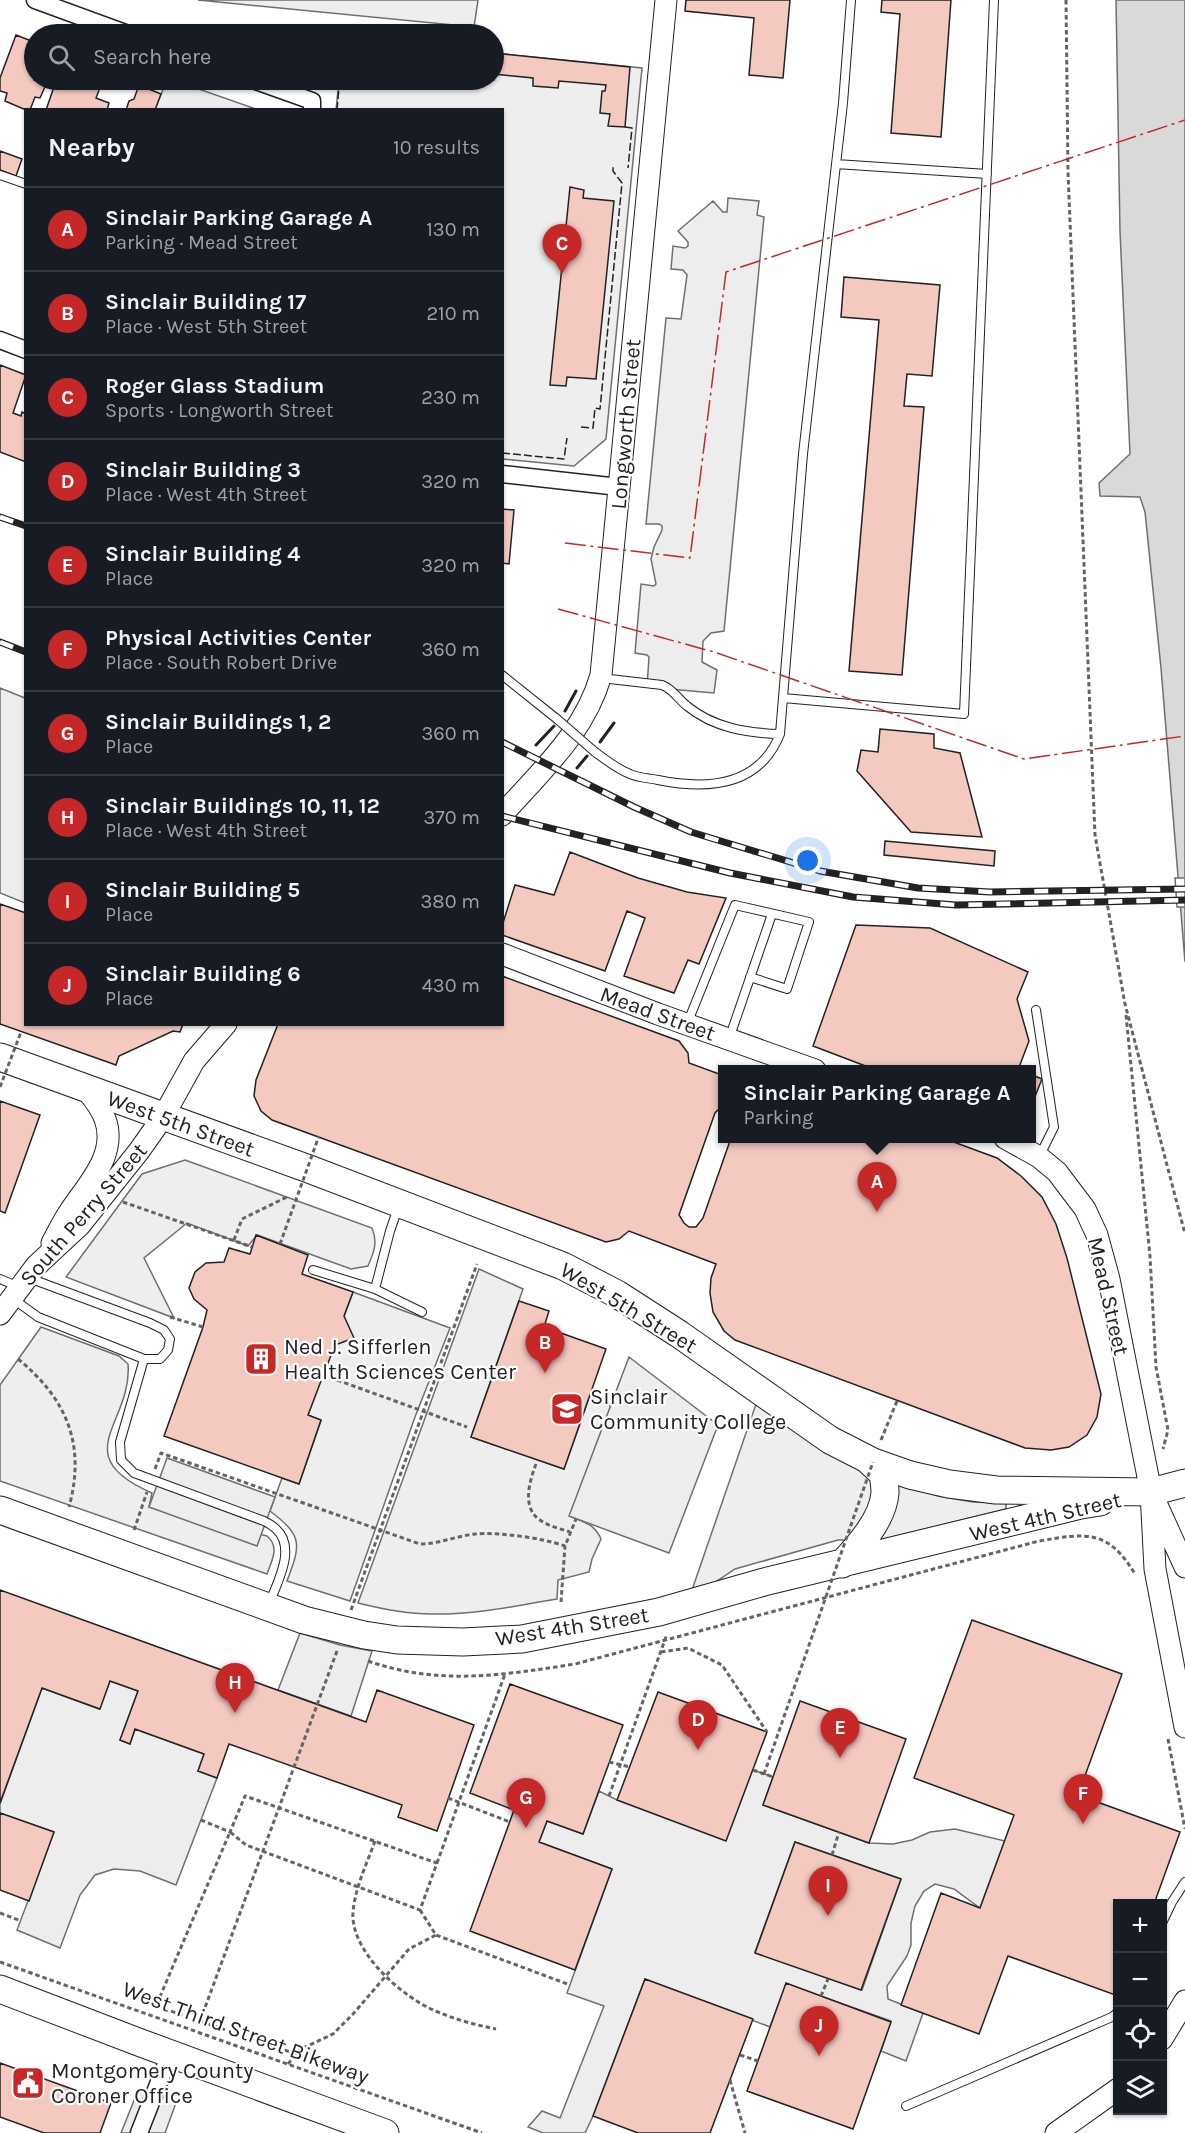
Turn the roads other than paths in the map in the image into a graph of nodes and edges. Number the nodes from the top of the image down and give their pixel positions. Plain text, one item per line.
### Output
1 (35, 0) edge
2 (666, 0) edge
3 (851, 0) edge
4 (994, 0) edge
5 (101, 24) edge
6 (277, 90) edge
7 (312, 105) edge
8 (836, 164) junction
9 (987, 174) junction
10 (0, 175) edge
11 (24, 183) edge
12 (0, 340) edge
13 (24, 349) edge
14 (504, 474) edge
15 (619, 487) junction
16 (504, 677) edge
17 (600, 678) junction
18 (783, 698) junction
19 (780, 734) junction
20 (504, 813) edge
21 (772, 914) junction
22 (504, 955) edge
23 (750, 977) junction
24 (1036, 1010) dead end
25 (687, 1024) junction
26 (224, 1026) edge
27 (729, 1039) junction
28 (0, 1057) edge
29 (800, 1065) edge
30 (85, 1088) junction
31 (163, 1117) junction
32 (1014, 1143) edge
33 (1039, 1157) junction
34 (399, 1204) junction
35 (44, 1257) junction
36 (313, 1270) dead end
37 (375, 1289) junction
38 (12, 1291) edge
39 (422, 1312) dead end
40 (144, 1359) junction
41 (870, 1460) junction
42 (1185, 1483) edge
43 (1151, 1492) junction
44 (0, 1510) edge
45 (842, 1564) junction
46 (1185, 1567) edge
47 (268, 1607) junction
48 (1176, 1731) edge
49 (1185, 1882) edge
50 (1167, 1912) edge
51 (0, 1989) edge
52 (1185, 2001) edge
53 (1113, 2016) edge
54 (1167, 2031) edge
55 (170, 2054) junction
56 (1113, 2093) edge
57 (906, 2106) dead end
58 (139, 2133) edge
59 (386, 2133) edge
60 (1056, 2133) edge

1 - 5 street
2 - 15 street, Longworth Street
3 - 8 lane
4 - 9 lane
6 - 7 street
8 - 9 lane
8 - 18 lane
9 - 18 lane
10 - 11 lane
12 - 13 street
14 - 15 street
15 - 17 street, Longworth Street
16 - 19 lane, bridge
17 - 19 lane
17 - 20 street, Longworth Street
18 - 19 lane
21 - 23 lane
21 - 23 lane
21 - 25 lane
22 - 25 street, Mead Street
23 - 27 lane
24 - 33 lane
25 - 27 street, Mead Street
26 - 31 street, South Perry Street
27 - 29 street, Mead Street
28 - 30 main road, West 5th Street
30 - 31 main road, West 5th Street
30 - 35 street
31 - 34 main road, West 5th Street
31 - 35 street, South Perry Street
32 - 33 street, Mead Street
33 - 43 street, Mead Street
34 - 37 lane
34 - 41 main road, West 5th Street
35 - 38 street, South Perry Street
36 - 37 lane
37 - 39 lane
38 - 40 lane
38 - 40 lane
40 - 47 lane
41 - 43 main road, West 5th Street
41 - 45 main road
42 - 43 main road, West 5th Street
43 - 45 main road, West 4th Street
43 - 46 street
43 - 48 street
44 - 47 main road, West 4th Street
45 - 47 main road, West 4th Street
49 - 50 lane
51 - 55 main road
52 - 54 street
53 - 57 lane
55 - 58 street
55 - 59 main road
56 - 60 street

